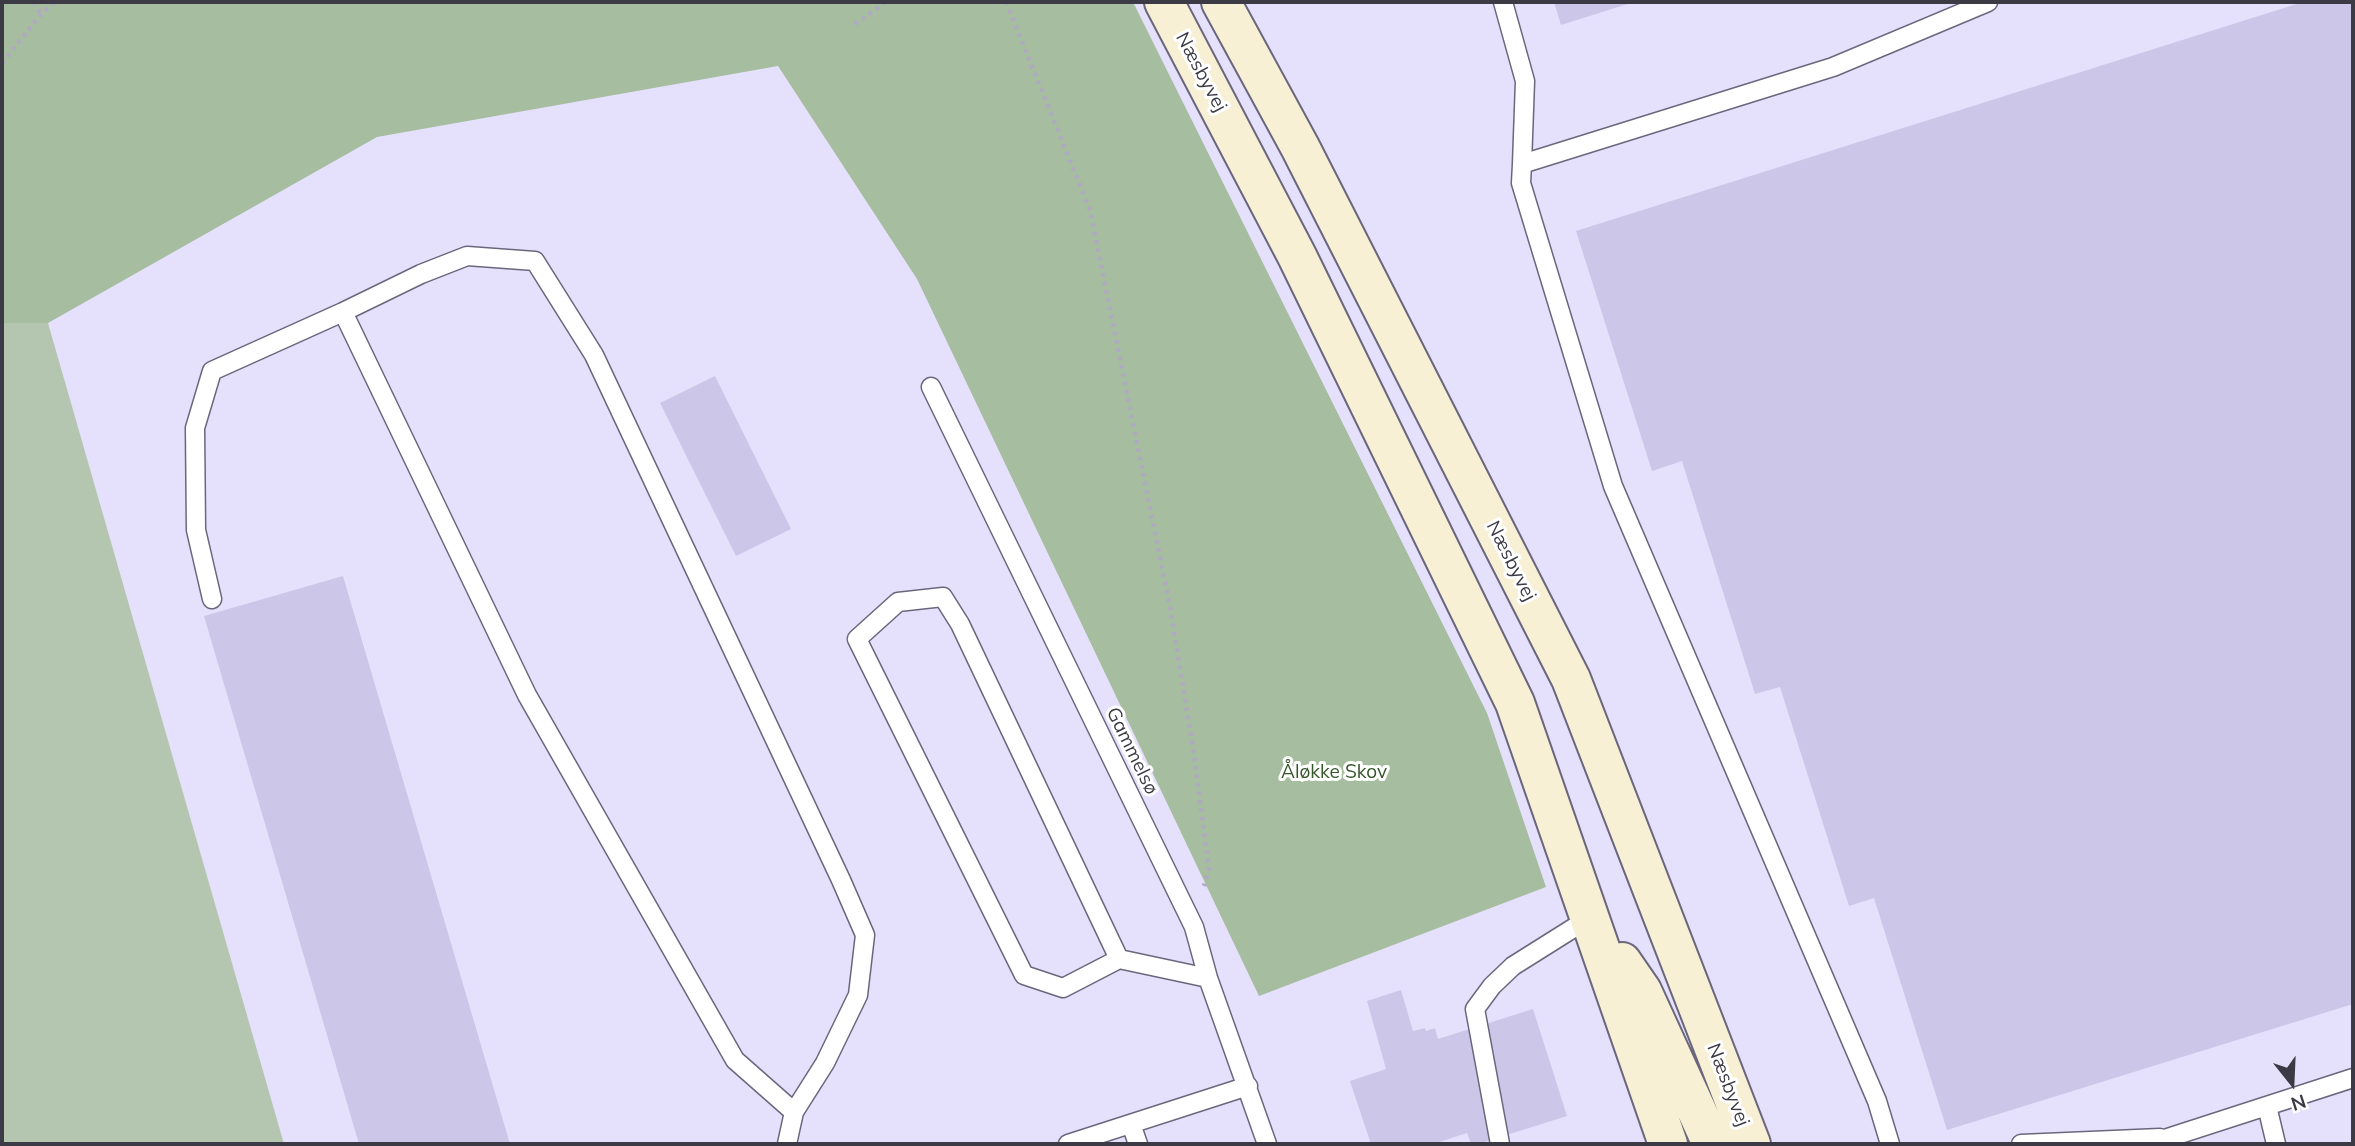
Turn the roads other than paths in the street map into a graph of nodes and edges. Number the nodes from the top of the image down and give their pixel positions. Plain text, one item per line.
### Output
1 (1164, 2) edge
2 (1221, 2) edge
3 (1503, 2) edge
4 (1988, 2) edge
5 (1522, 164) junction
6 (343, 312) junction
7 (931, 387) dead end
8 (212, 599) dead end
9 (1591, 917) junction
10 (1119, 959) junction
11 (1208, 978) junction
12 (2353, 1079) edge
13 (1248, 1086) junction
14 (2267, 1106) junction
15 (794, 1112) junction
16 (1131, 1124) junction
17 (2167, 1138) junction
18 (787, 1144) edge
19 (1068, 1144) edge
20 (1138, 1144) edge
21 (1267, 1144) edge
22 (1500, 1144) edge
23 (1668, 1144) edge
24 (1712, 1144) edge
25 (1751, 1144) edge
26 (1891, 1144) edge
27 (2021, 1144) edge
28 (2149, 1144) edge
29 (2276, 1144) edge

1 - 9 street, Næsbyvej
2 - 25 street, Næsbyvej
3 - 5 lane
4 - 5 lane
5 - 26 lane
6 - 8 lane
6 - 15 lane
6 - 15 lane
7 - 11 lane, Gammelsø
9 - 22 lane
9 - 23 street, Næsbyvej
9 - 24 street
10 - 10 lane
10 - 11 lane
11 - 13 lane, Gammelsø
12 - 14 lane
13 - 16 lane
13 - 21 lane, Gammelsø
14 - 17 lane
14 - 29 lane
15 - 18 lane
16 - 19 lane
16 - 20 lane
17 - 27 lane
17 - 28 lane

